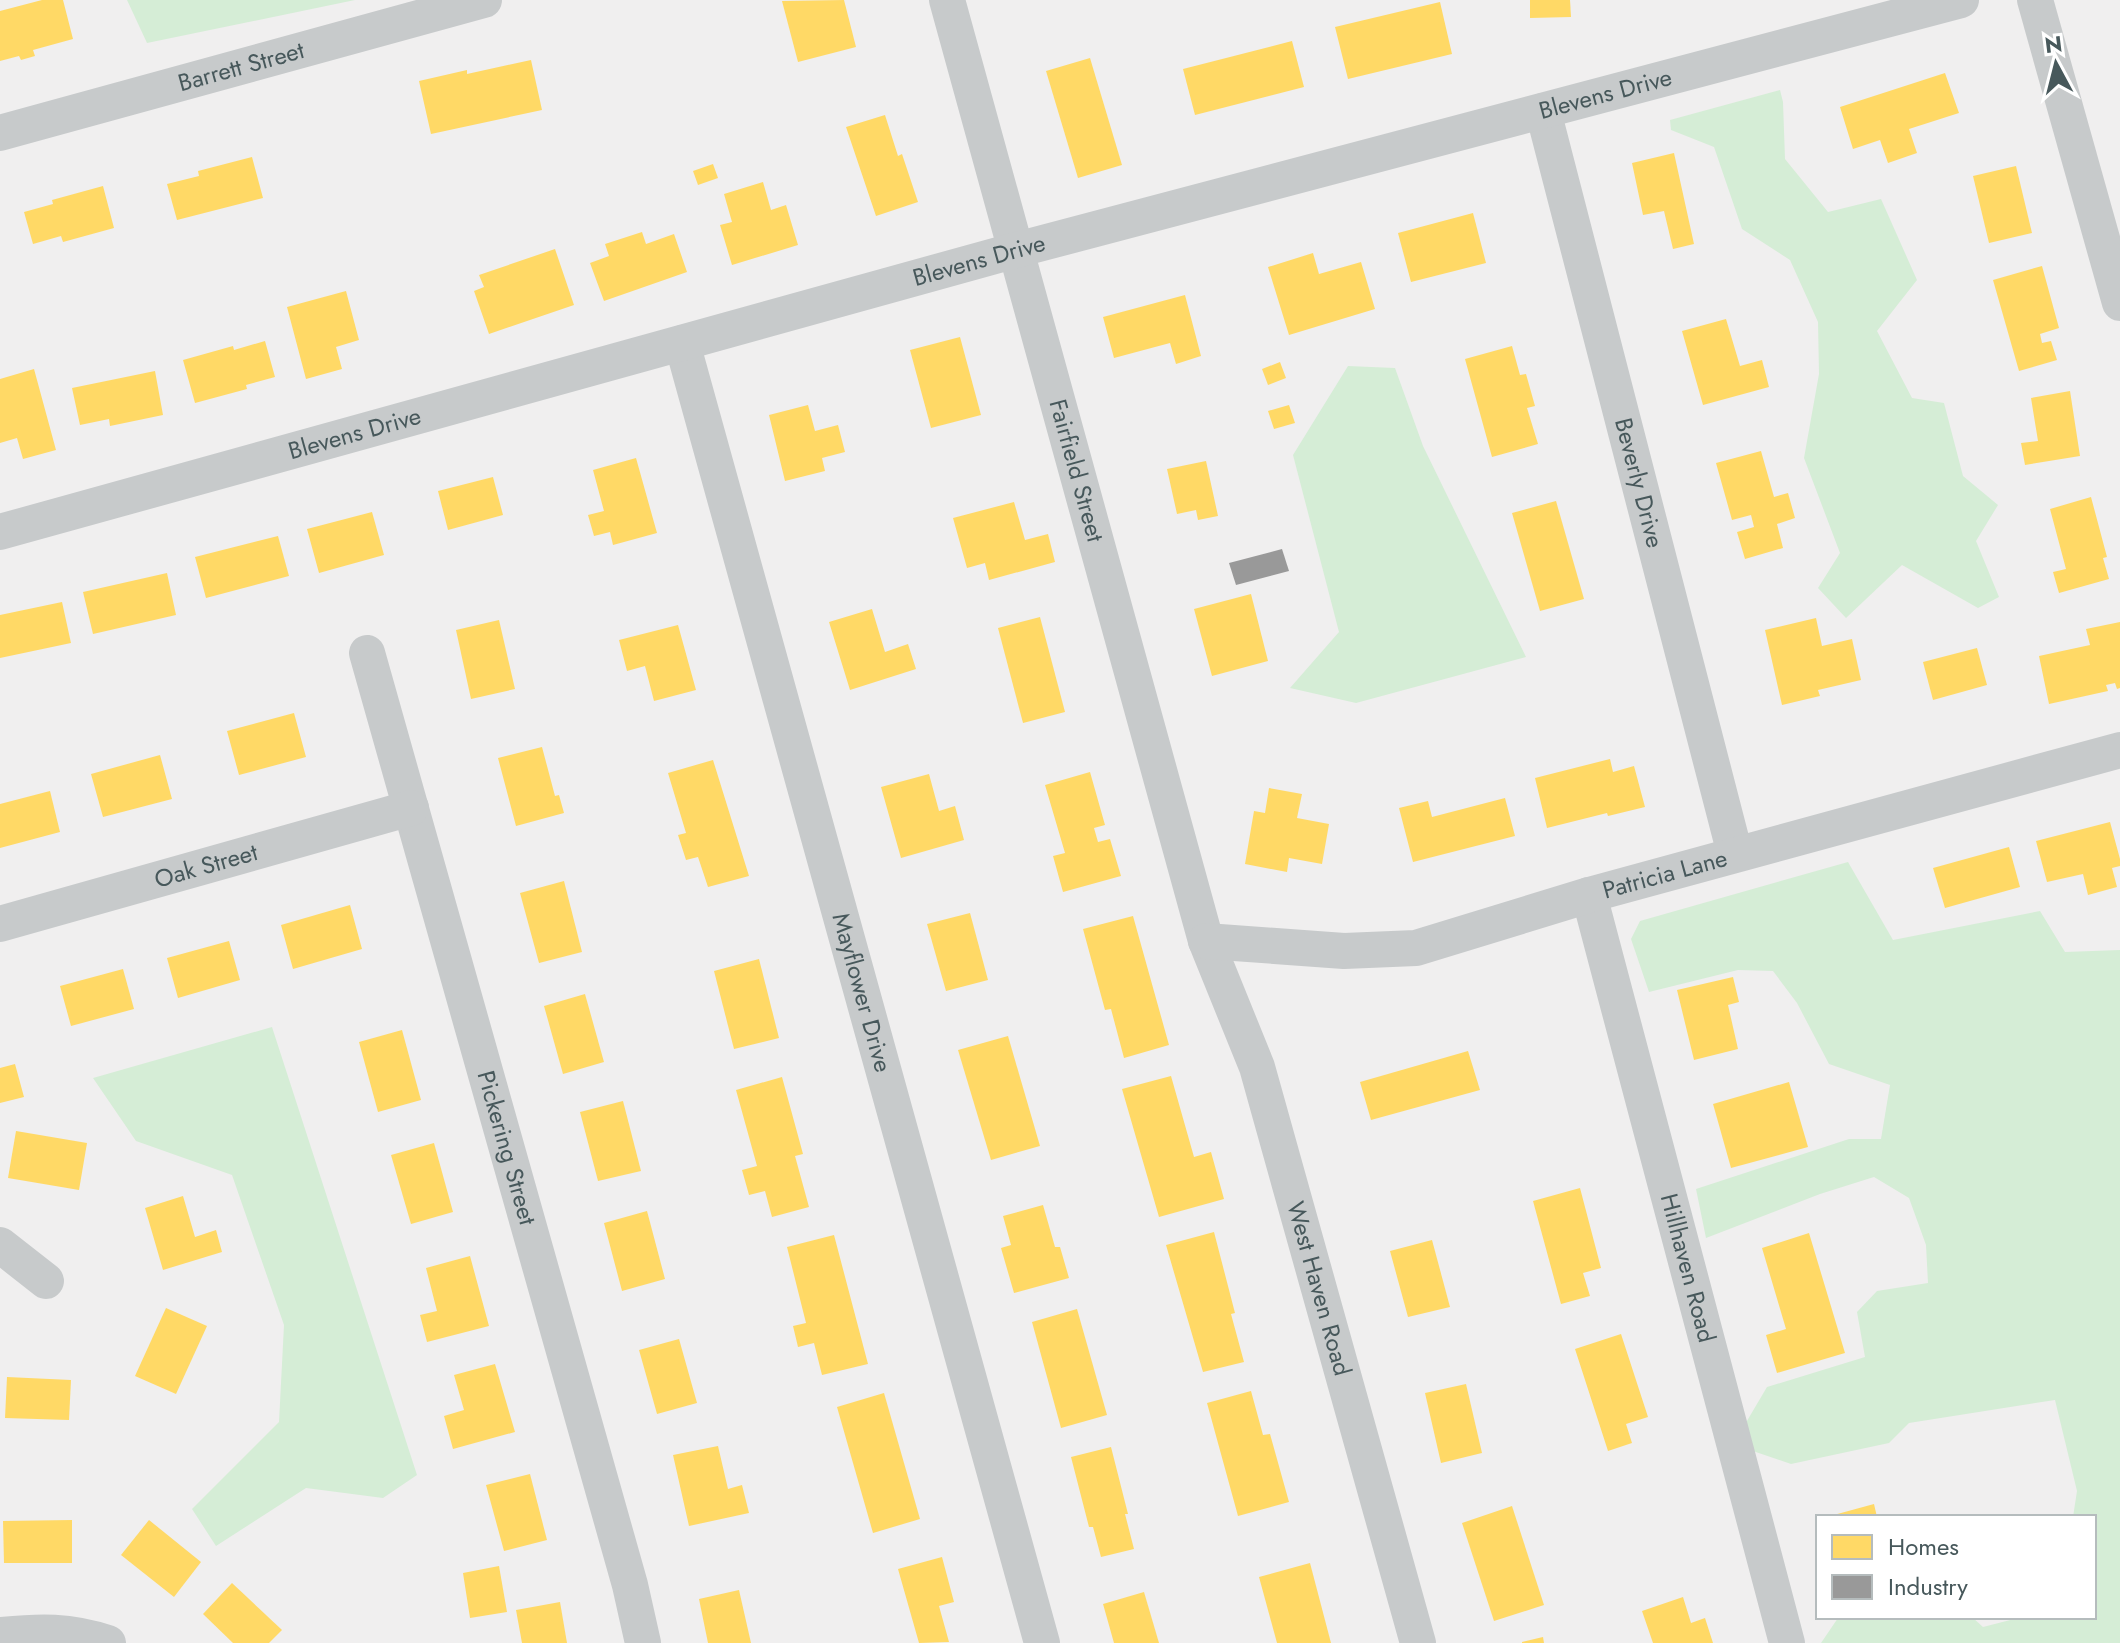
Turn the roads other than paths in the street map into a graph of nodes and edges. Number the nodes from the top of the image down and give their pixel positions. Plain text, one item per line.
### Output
1 (484, 0) edge
2 (947, 0) edge
3 (1961, 0) edge
4 (2035, 0) edge
5 (1543, 111) junction
6 (0, 133) edge
7 (1016, 250) junction
8 (2120, 303) edge
9 (682, 343) junction
10 (0, 532) edge
11 (367, 653) dead end
12 (2120, 750) edge
13 (411, 808) junction
14 (1735, 854) junction
15 (1589, 895) junction
16 (0, 924) edge
17 (1206, 941) junction
18 (0, 1245) edge
19 (46, 1281) dead end
20 (0, 1635) edge
21 (108, 1643) edge
22 (643, 1643) edge
23 (1042, 1643) edge
24 (1418, 1643) edge
25 (1787, 1643) edge

1 - 6 street, Barrett Street
2 - 7 street, Fairfield Street
3 - 5 street, Blevens Drive
4 - 8 street
5 - 7 street, Blevens Drive
5 - 14 street, Beverly Drive
7 - 9 street, Blevens Drive
7 - 17 street, Fairfield Street
9 - 10 street, Blevens Drive
9 - 23 street, Mayflower Drive
11 - 13 street, Pickering Street
12 - 14 street, Patricia Lane
13 - 16 street, Oak Street
13 - 22 street, Pickering Street
14 - 15 street, Patricia Lane
15 - 17 street, Patricia Lane
15 - 25 street, Hillhaven Road
17 - 24 street, West Haven Road
18 - 19 street
20 - 21 street

